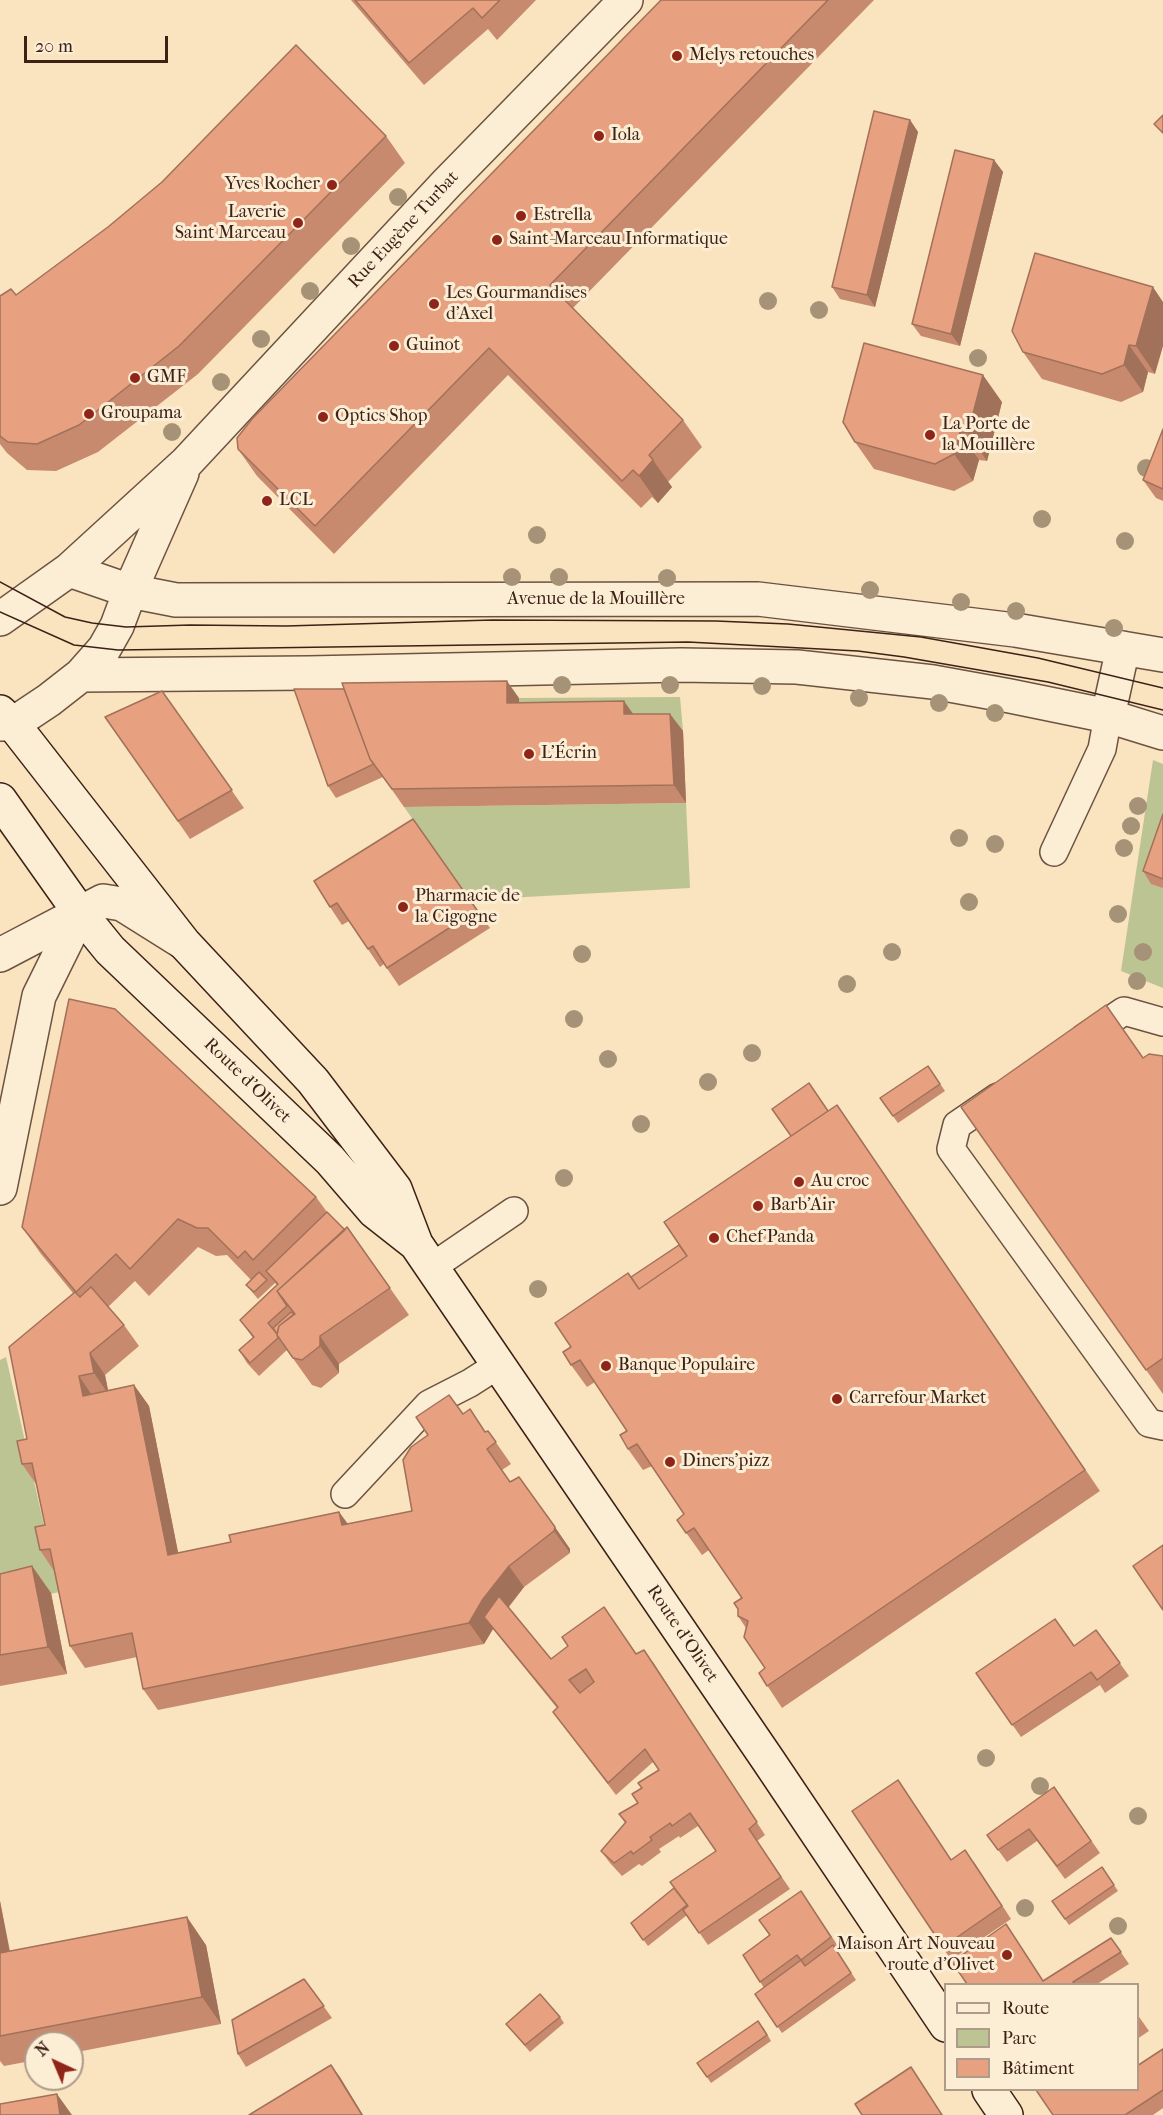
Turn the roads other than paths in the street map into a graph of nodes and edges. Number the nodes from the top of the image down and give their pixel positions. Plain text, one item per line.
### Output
1 (626, 0) edge
2 (186, 463) junction
3 (69, 570) junction
4 (130, 591) junction
5 (0, 619) edge
6 (1123, 648) junction
7 (1163, 655) edge
8 (81, 675) junction
9 (1108, 717) junction
10 (4, 720) edge
11 (1163, 733) edge
12 (0, 800) edge
13 (1054, 852) dead end
14 (81, 913) junction
15 (184, 943) junction
16 (0, 955) edge
17 (1163, 1022) edge
18 (1065, 1051) edge
19 (1016, 1085) edge
20 (0, 1188) edge
21 (514, 1211) dead end
22 (424, 1256) junction
23 (498, 1365) junction
24 (1163, 1426) edge
25 (345, 1494) dead end
26 (944, 2024) edge
27 (989, 2091) edge
28 (1006, 2115) edge

1 - 2 street, Rue Eugène Turbat
2 - 3 street, Rue Eugène Turbat
2 - 4 street, Rue Eugène Turbat
3 - 4 street, Avenue de la Mouillère
3 - 5 street, Rue Eugène Turbat
4 - 6 street, Avenue de la Mouillère
4 - 8 street, Rue Eugène Turbat
6 - 7 street, Avenue de la Mouillère
6 - 9 street
8 - 9 street
8 - 10 street, Rue Eugène Turbat
9 - 11 street
9 - 13 lane
10 - 15 street, Route d'Olivet
12 - 14 street, Route d'Olivet
14 - 15 street, Route d'Olivet
14 - 16 street
14 - 20 street
14 - 22 street, Route d'Olivet
15 - 22 street, Route d'Olivet
17 - 18 lane
19 - 24 lane
21 - 22 lane
22 - 23 street, Route d'Olivet
23 - 25 lane
23 - 26 street, Route d'Olivet
27 - 28 street

